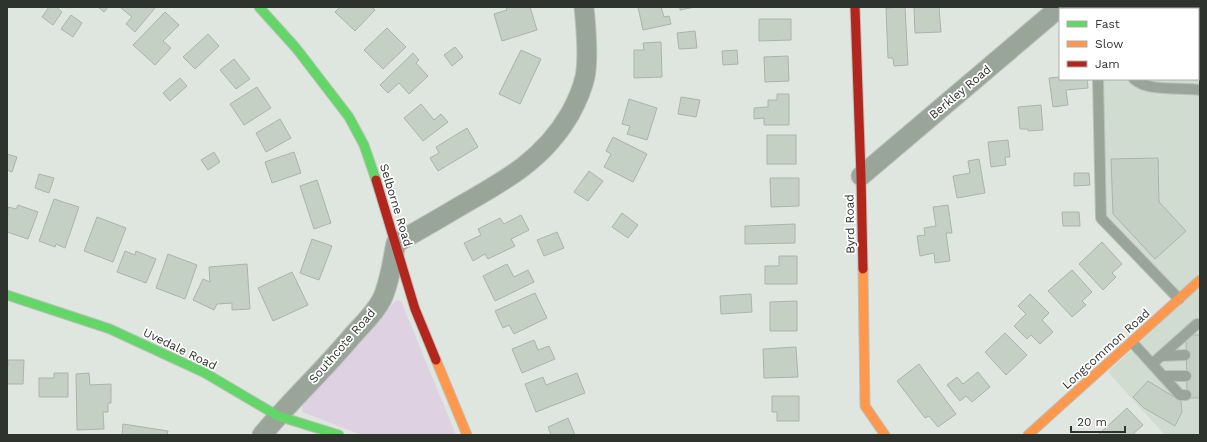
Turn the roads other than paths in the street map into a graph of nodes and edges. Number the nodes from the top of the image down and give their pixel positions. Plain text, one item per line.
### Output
1 (258, 7) edge
2 (584, 7) edge
3 (855, 7) edge
4 (1060, 7) edge
5 (1098, 80) edge
6 (1135, 80) edge
7 (1200, 90) edge
8 (861, 176) junction
9 (396, 243) junction
10 (1200, 280) edge
11 (7, 295) edge
12 (1180, 300) junction
13 (1200, 324) edge
14 (1132, 342) junction
15 (1185, 355) dead end
16 (1162, 356) junction
17 (1152, 364) junction
18 (1163, 376) junction
19 (1186, 376) dead end
20 (1186, 394) dead end
21 (278, 416) junction
22 (262, 435) edge
23 (339, 435) edge
24 (467, 435) edge
25 (885, 435) edge
26 (1028, 435) edge

1 - 9 street, Selborne Road
2 - 9 street
3 - 8 street, Byrd Road
4 - 8 street, Berkley Road
5 - 12 lane
6 - 7 lane
8 - 25 street, Byrd Road
9 - 21 street, Southcote Road
9 - 24 street, Selborne Road
10 - 12 street, Longcommon Road
11 - 21 street, Uvedale Road
12 - 14 street, Longcommon Road
13 - 16 lane
14 - 17 lane
14 - 26 street, Longcommon Road
15 - 16 lane
16 - 17 lane
17 - 18 lane
18 - 19 lane
18 - 20 lane
21 - 22 street, Southcote Road
21 - 23 street, Uvedale Road

